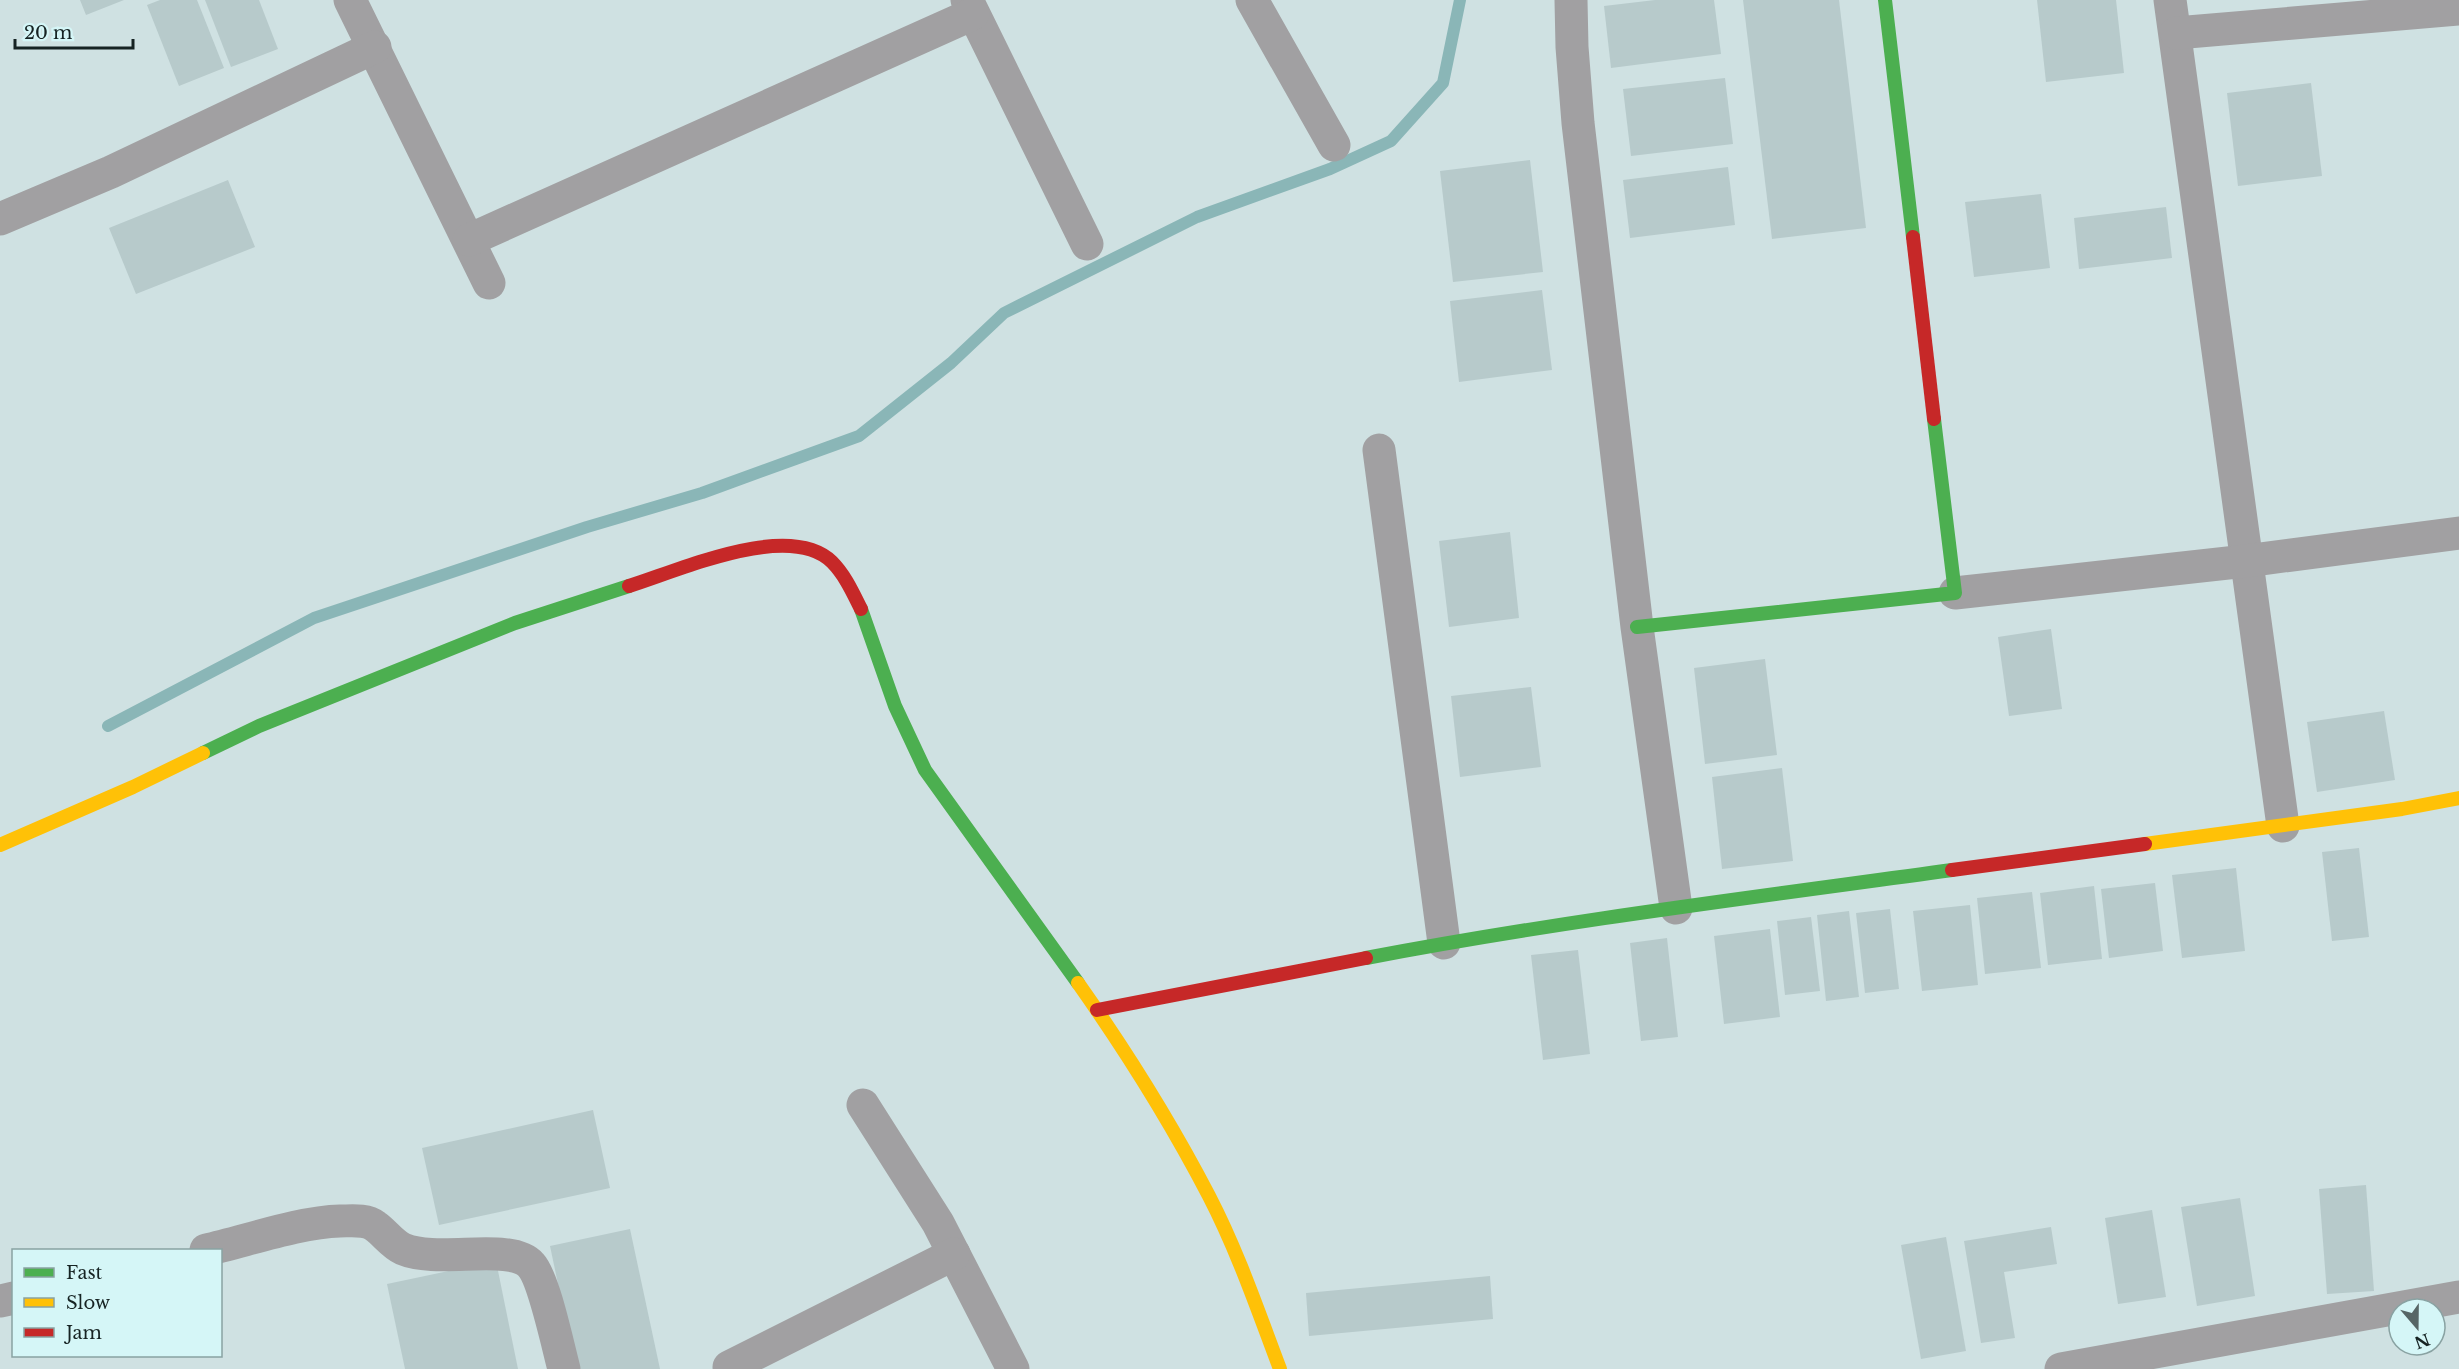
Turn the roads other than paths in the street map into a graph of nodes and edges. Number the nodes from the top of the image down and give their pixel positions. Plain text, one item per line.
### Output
1 (350, 0) edge
2 (1252, 0) edge
3 (1571, 0) edge
4 (1886, 0) edge
5 (2170, 0) edge
6 (970, 7) edge
7 (2459, 9) edge
8 (2176, 33) junction
9 (375, 47) junction
10 (1334, 145) dead end
11 (0, 219) edge
12 (469, 240) junction
13 (1087, 244) dead end
14 (489, 283) dead end
15 (1378, 450) dead end
16 (2459, 533) edge
17 (2246, 561) junction
18 (1955, 593) junction
19 (1637, 627) junction
20 (2459, 798) edge
21 (2283, 826) junction
22 (0, 845) edge
23 (1676, 908) junction
24 (1444, 943) junction
25 (1097, 1010) junction
26 (863, 1105) dead end
27 (214, 1249) edge
28 (954, 1254) junction
29 (2459, 1297) edge
30 (729, 1367) dead end
31 (564, 1369) edge
32 (1012, 1369) edge
33 (1280, 1369) edge
34 (2061, 1369) edge

1 - 9 street
2 - 10 street
3 - 19 street
4 - 18 street
5 - 8 street
6 - 12 street
6 - 13 street
7 - 8 street
8 - 17 street
9 - 11 street
9 - 12 street
12 - 14 street
15 - 24 street
16 - 17 street
17 - 18 street
17 - 21 street
18 - 19 street
19 - 23 street
20 - 21 street
21 - 23 street
22 - 25 street
23 - 24 street
24 - 25 street
25 - 33 street
26 - 28 street
27 - 31 street
28 - 30 street
28 - 32 street
29 - 34 street

